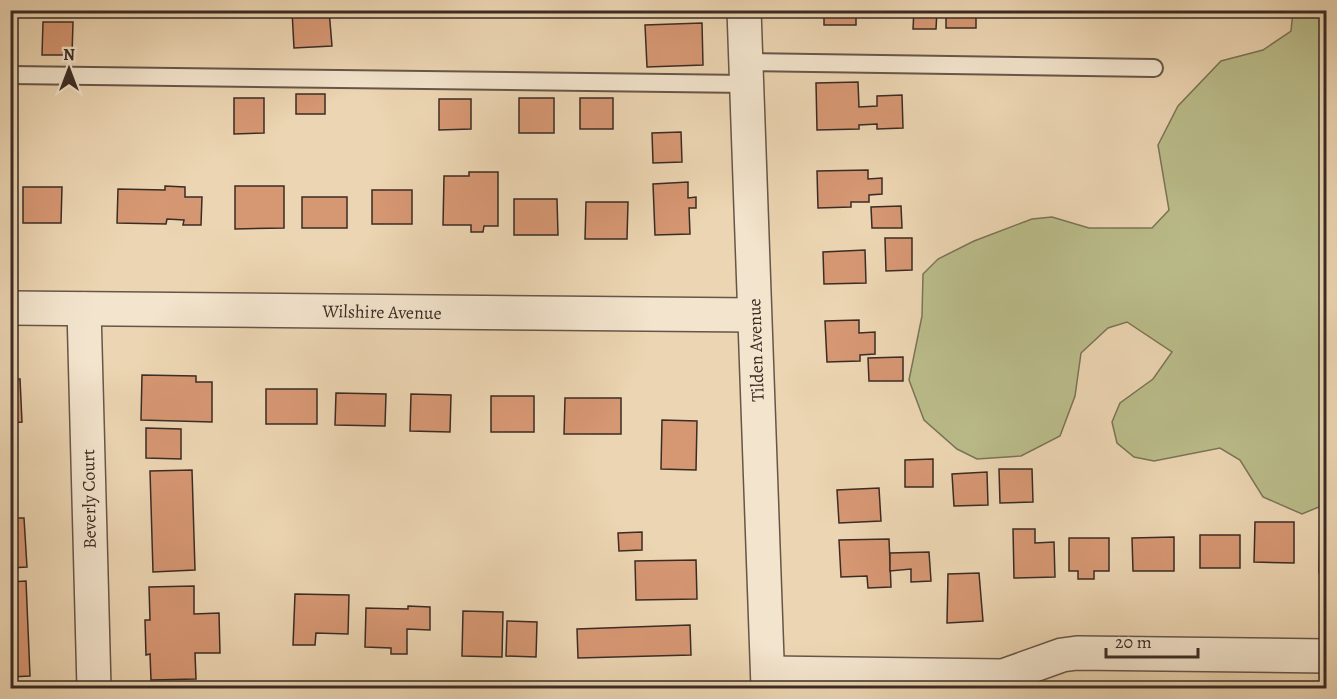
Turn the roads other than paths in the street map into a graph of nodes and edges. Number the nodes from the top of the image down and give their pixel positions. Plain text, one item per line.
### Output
1 (744, 10) edge
2 (1154, 68) dead end
3 (746, 73) junction
4 (10, 75) edge
5 (10, 308) edge
6 (84, 309) junction
7 (754, 315) junction
8 (1326, 657) edge
9 (768, 681) edge
10 (94, 688) edge

1 - 3 street, Tilden Avenue
2 - 3 lane
3 - 4 lane
3 - 7 street, Tilden Avenue
5 - 6 street, Wilshire Avenue
6 - 7 street, Wilshire Avenue
6 - 10 street, Beverly Court
7 - 9 street, Tilden Avenue
8 - 9 street

